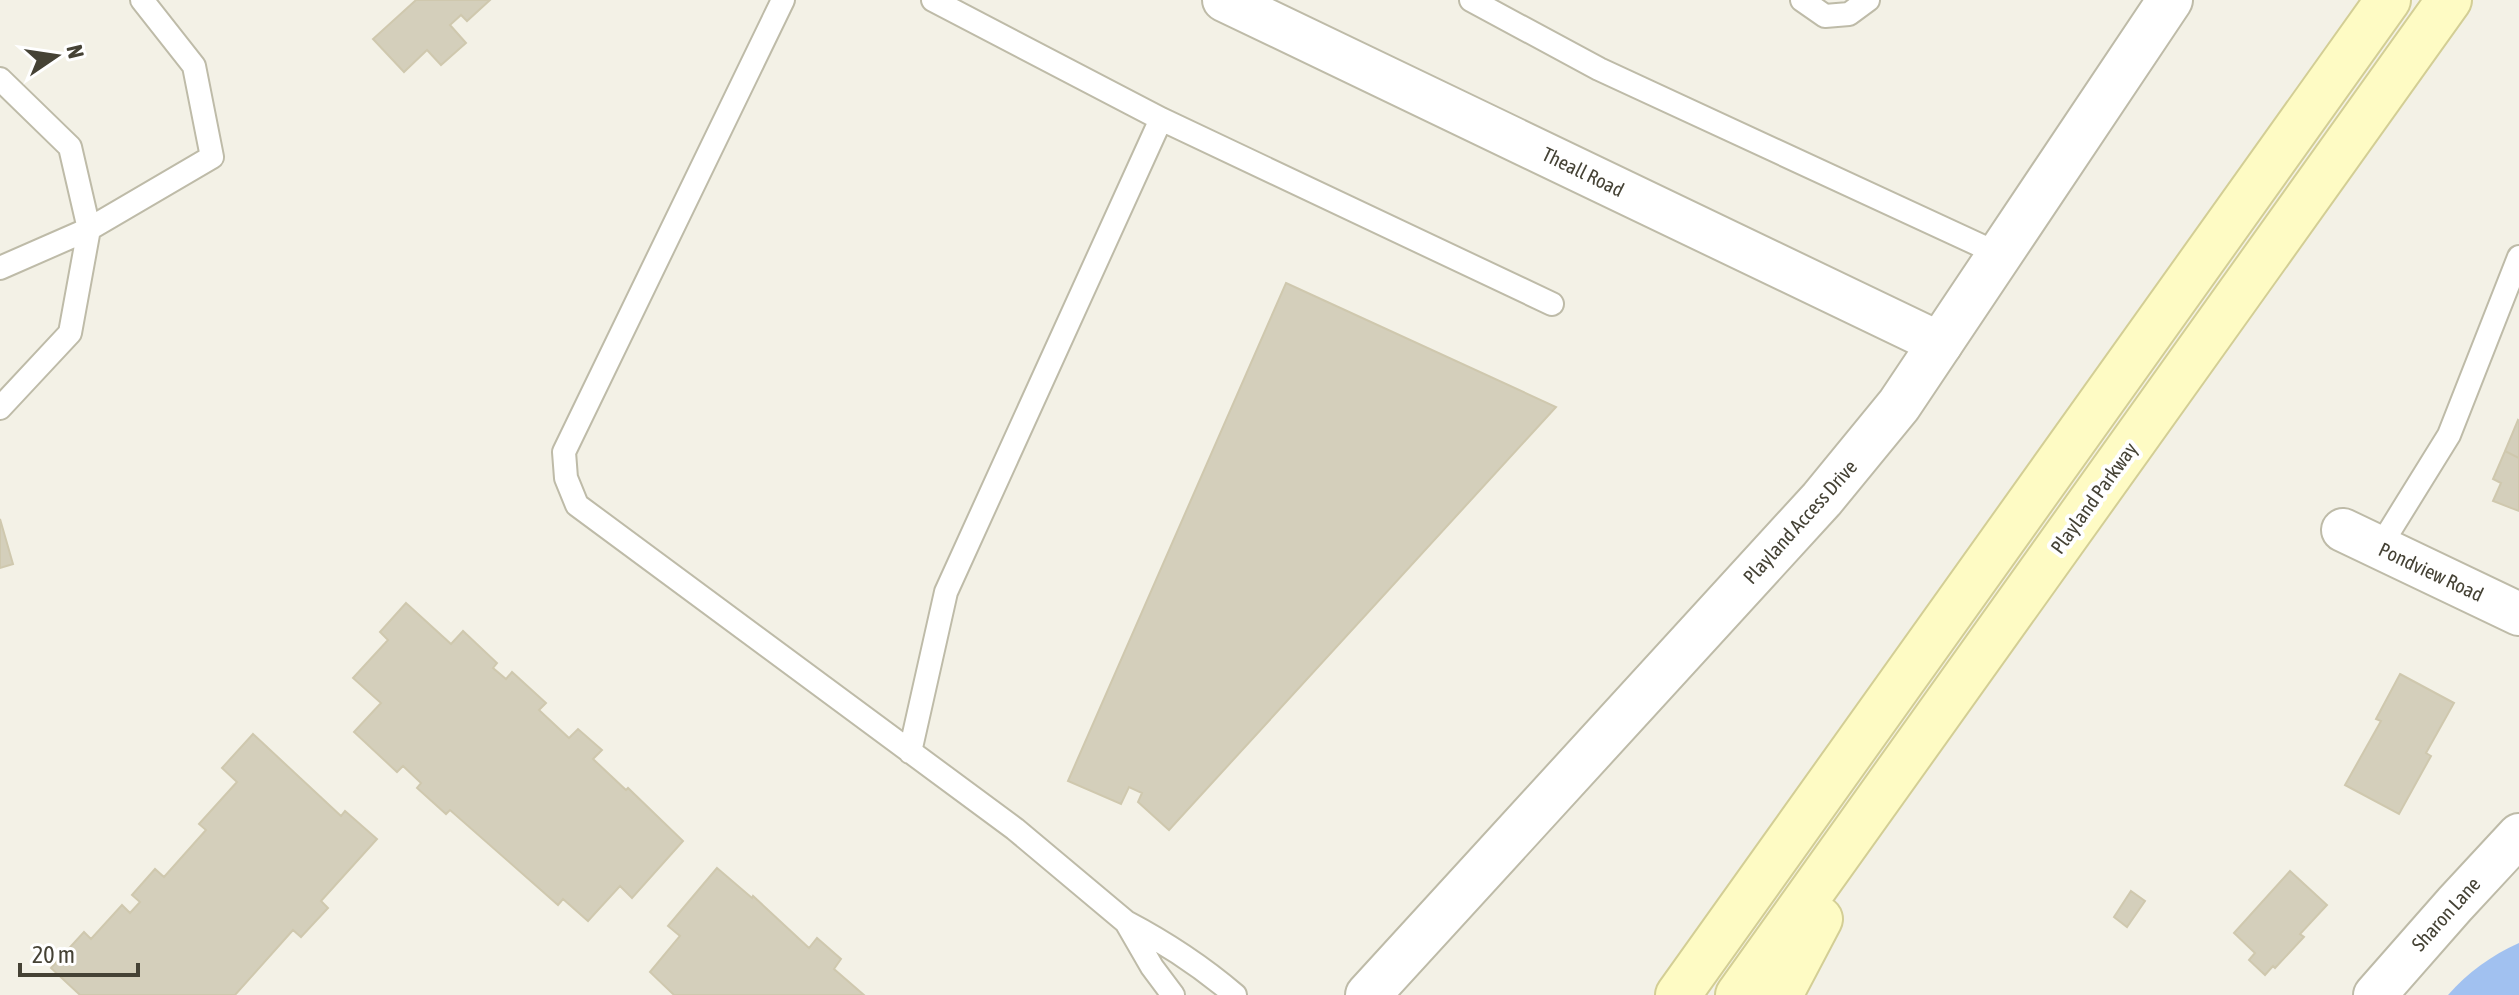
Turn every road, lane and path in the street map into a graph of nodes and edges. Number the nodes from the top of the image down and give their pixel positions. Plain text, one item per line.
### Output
1 (142, 0) edge
2 (783, 0) edge
3 (933, 0) edge
4 (1224, 0) edge
5 (1471, 0) edge
6 (1802, 0) edge
7 (1868, 0) edge
8 (2170, 0) edge
9 (2388, 0) edge
10 (2449, 0) edge
11 (0, 79) edge
12 (1161, 119) junction
13 (89, 229) junction
14 (2001, 255) junction
15 (2519, 257) edge
16 (0, 268) edge
17 (1552, 304) dead end
18 (1941, 344) junction
19 (0, 408) edge
20 (2361, 539) joint
21 (2519, 614) edge
22 (910, 752) junction
23 (1899, 771) junction
24 (2519, 835) edge
25 (1776, 858) junction
26 (1126, 922) junction
27 (1173, 995) edge
28 (1235, 995) edge
29 (1368, 995) edge
30 (1657, 995) edge
31 (1678, 995) edge
32 (1738, 995) edge
33 (1780, 995) edge
34 (2375, 995) edge

1 - 13 lane
2 - 22 lane
3 - 12 lane
4 - 18 street, Theall Road
5 - 14 lane
6 - 7 lane
8 - 14 street, Playland Access Drive
9 - 25 main road
10 - 23 main road, Playland Parkway
11 - 13 lane
12 - 17 lane
12 - 22 lane
13 - 16 lane
13 - 19 lane
14 - 18 street, Playland Access Drive
15 - 20 lane
18 - 29 street, Playland Access Drive
20 - 21 street, Pondview Road
22 - 26 lane
23 - 32 main road, Playland Parkway
23 - 33 main road
24 - 34 street, Sharon Lane
25 - 30 main road
25 - 31 main road
26 - 27 lane
26 - 28 lane

